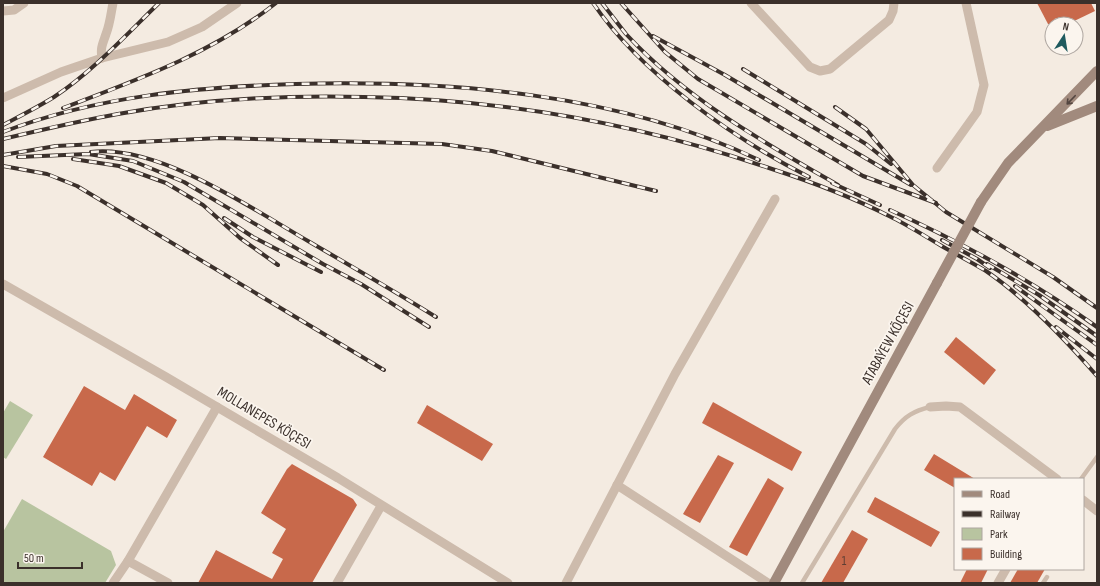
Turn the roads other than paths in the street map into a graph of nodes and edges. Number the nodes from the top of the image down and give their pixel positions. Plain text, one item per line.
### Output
1 (24, 3) edge
2 (113, 3) edge
3 (237, 3) edge
4 (751, 3) edge
5 (894, 3) edge
6 (966, 3) edge
7 (3, 11) edge
8 (102, 58) junction
9 (1097, 71) edge
10 (3, 98) edge
11 (1097, 106) edge
12 (1044, 128) junction
13 (937, 168) dead end
14 (775, 199) dead end
15 (3, 284) edge
16 (217, 407) junction
17 (930, 408) joint
18 (1097, 457) edge
19 (1055, 478) edge
20 (1082, 478) edge
21 (617, 485) junction
22 (1084, 501) edge
23 (381, 506) junction
24 (1097, 510) edge
25 (128, 561) junction
26 (1005, 570) edge
27 (1047, 577) dead end
28 (113, 583) edge
29 (168, 583) edge
30 (337, 583) edge
31 (508, 583) edge
32 (566, 583) edge
33 (768, 583) edge
34 (774, 583) edge
35 (802, 583) edge
36 (998, 583) edge
37 (1043, 583) edge

1 - 7 street
2 - 8 street
3 - 8 street
4 - 5 street
6 - 13 street
8 - 10 street
9 -> 12 main road, ATABAÝEW KÖÇESI
11 - 12 main road, ATABAÝEW KÖÇESI
12 - 34 main road, ATABAÝEW KÖÇESI, bridge
14 - 21 street
15 - 16 street, MOLLANEPES KÖÇESI
16 - 23 street, MOLLANEPES KÖÇESI
16 - 25 street
17 - 19 street
17 - 35 lane
18 - 20 lane
21 - 32 street
21 - 33 street
22 - 24 street
23 - 30 street
23 - 31 street, MOLLANEPES KÖÇESI
25 - 28 street
25 - 29 street
26 - 36 street
27 - 37 lane

